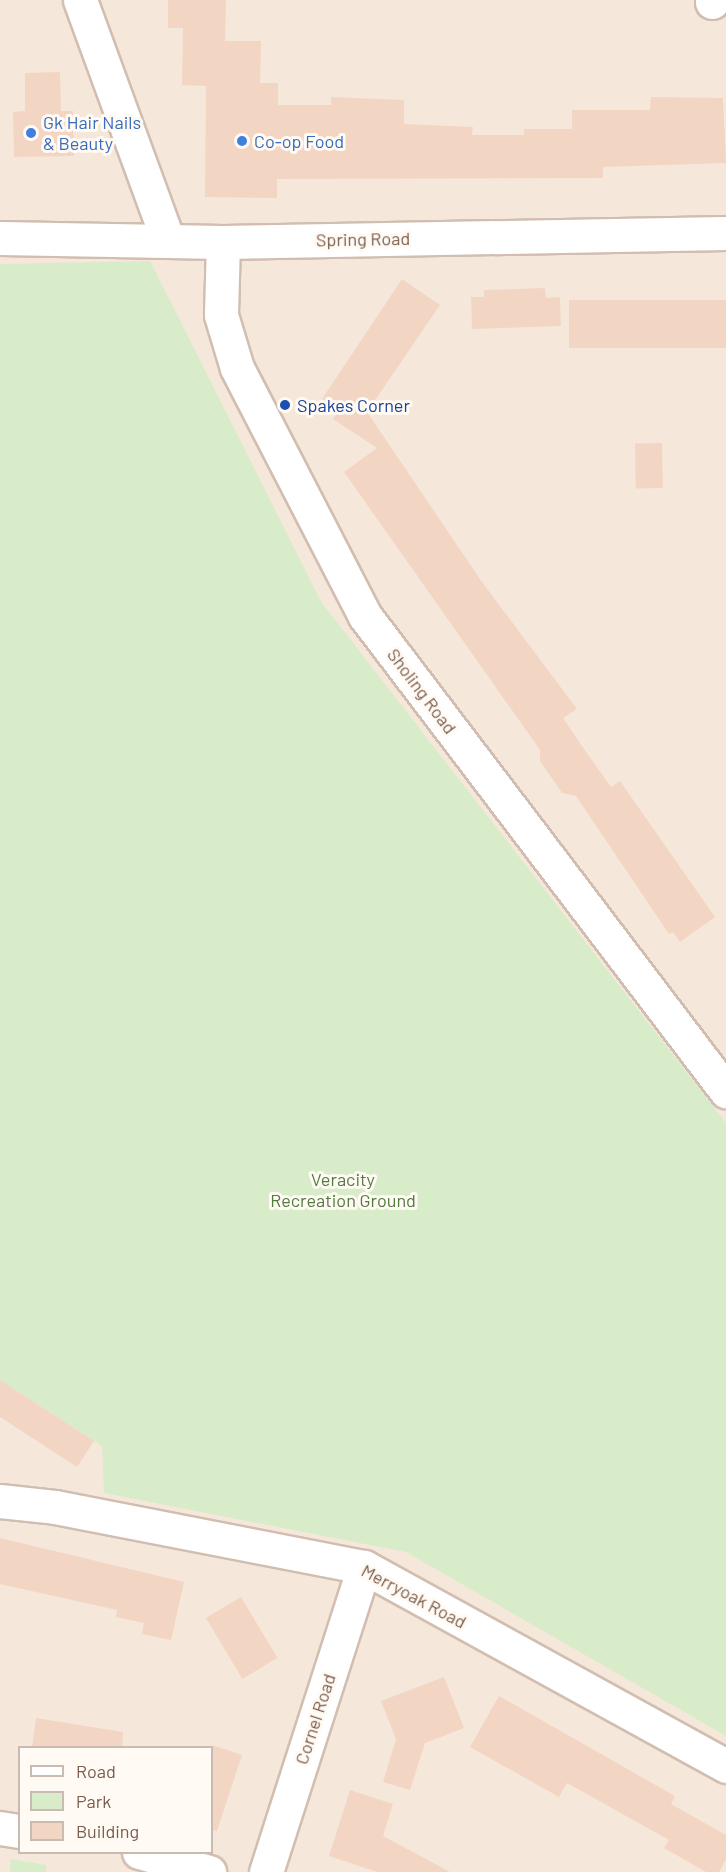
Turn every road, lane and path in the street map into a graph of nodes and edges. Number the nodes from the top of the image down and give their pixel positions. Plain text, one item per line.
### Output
1 (80, 0) edge
2 (726, 233) edge
3 (0, 238) edge
4 (167, 238) junction
5 (223, 242) junction
6 (726, 1091) edge
7 (0, 1501) edge
8 (364, 1567) junction
9 (726, 1766) edge
10 (0, 1828) edge
11 (18, 1831) edge
12 (146, 1854) edge
13 (209, 1872) edge
14 (266, 1872) edge

1 - 4 street
2 - 5 street, Spring Road
3 - 4 street, Spring Road
4 - 5 street, Spring Road
5 - 6 street, Sholing Road
7 - 8 street, Merryoak Road
8 - 9 street, Merryoak Road
8 - 14 street, Cornel Road
10 - 11 street
12 - 13 street

